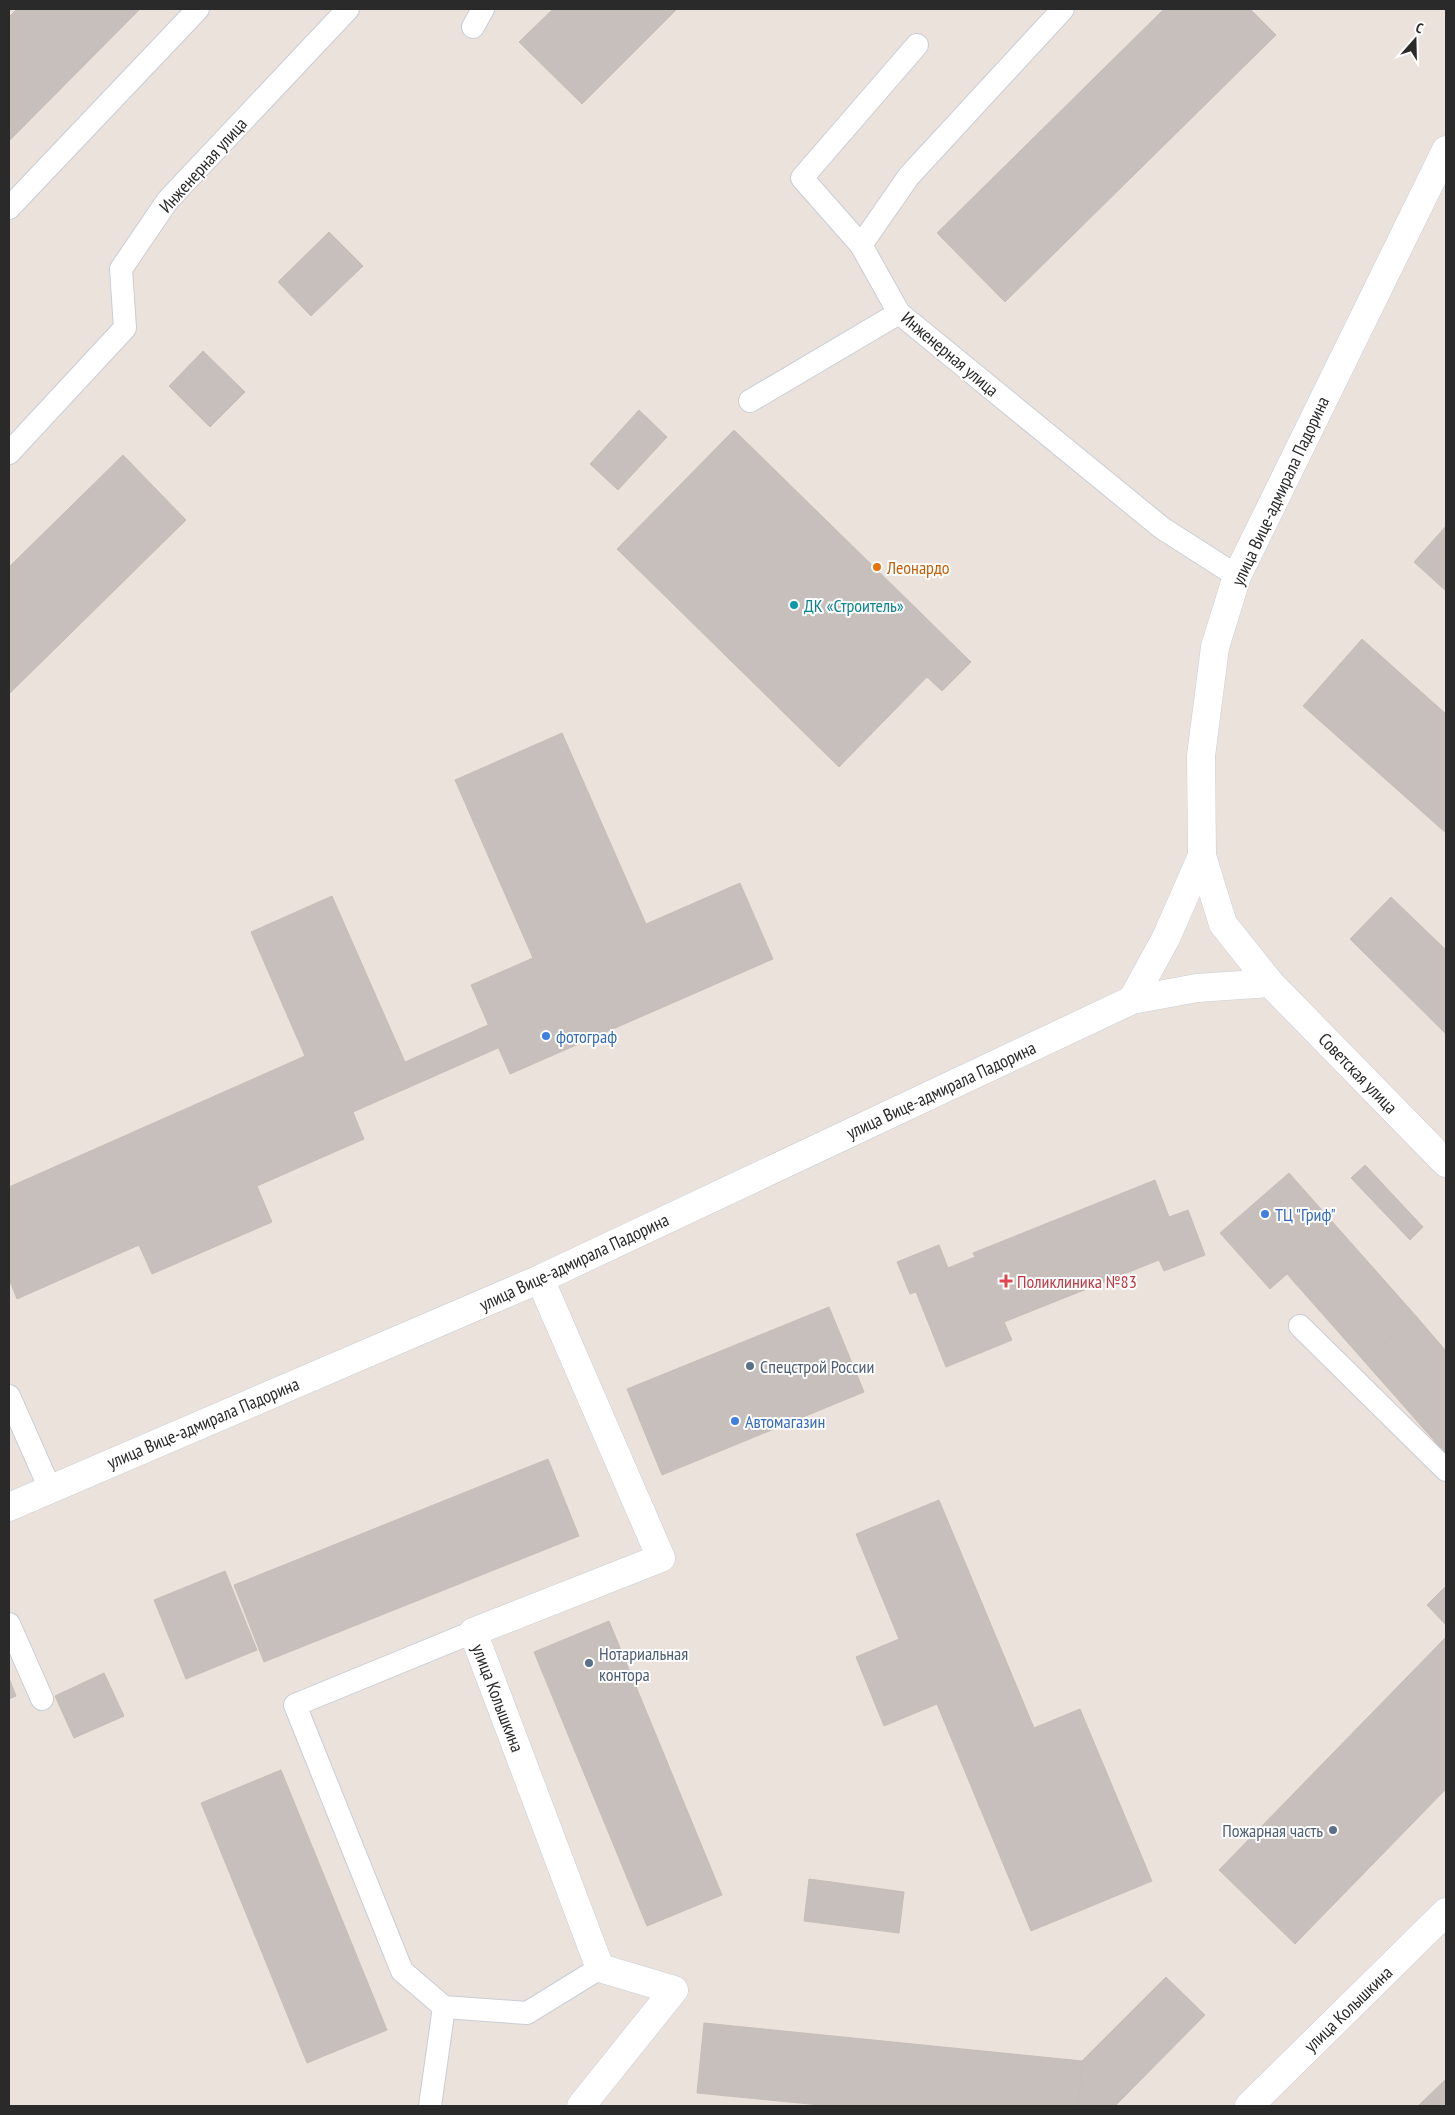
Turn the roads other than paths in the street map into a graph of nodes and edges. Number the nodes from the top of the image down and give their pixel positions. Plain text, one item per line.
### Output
1 (198, 9) edge
2 (348, 9) edge
3 (1063, 9) edge
4 (917, 45) dead end
5 (1446, 150) edge
6 (9, 208) edge
7 (861, 245) junction
8 (899, 313) junction
9 (750, 400) dead end
10 (9, 453) edge
11 (1237, 576) junction
12 (1202, 856) junction
13 (1270, 982) junction
14 (1132, 1000) junction
15 (1446, 1163) edge
16 (540, 1279) junction
17 (1300, 1326) dead end
18 (9, 1396) edge
19 (1446, 1470) edge
20 (50, 1489) junction
21 (9, 1507) edge
22 (9, 1624) edge
23 (474, 1632) junction
24 (42, 1699) dead end
25 (1446, 1912) edge
26 (600, 1968) junction
27 (444, 2007) junction
28 (430, 2106) edge
29 (581, 2106) edge
30 (1249, 2106) edge

1 - 6 lane
2 - 10 lane, Инженерная улица
3 - 7 lane
4 - 7 lane, Инженерная улица
5 - 11 street, улица Вице-адмирала Падорина
7 - 8 lane, Инженерная улица
8 - 9 lane
8 - 11 lane, Инженерная улица
11 - 12 street, улица Вице-адмирала Падорина
12 - 13 street, улица Вице-адмирала Падорина
12 - 14 street, улица Вице-адмирала Падорина
13 - 14 street, улица Вице-адмирала Падорина
13 - 15 street, Советская улица
14 - 16 street, улица Вице-адмирала Падорина
16 - 20 street, улица Вице-адмирала Падорина
16 - 23 street, улица Колышкина
17 - 19 lane
18 - 20 lane
20 - 21 street, улица Вице-адмирала Падорина
22 - 24 lane
23 - 26 street, улица Колышкина
23 - 27 lane
25 - 30 street, улица Колышкина
26 - 27 lane
26 - 29 street
27 - 28 lane

